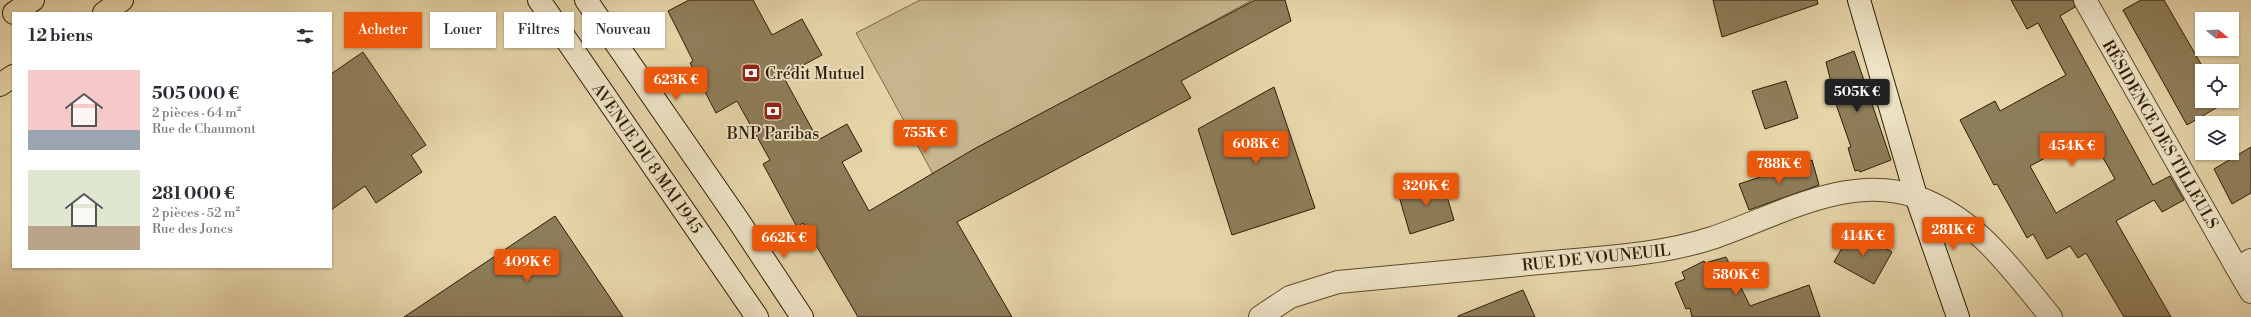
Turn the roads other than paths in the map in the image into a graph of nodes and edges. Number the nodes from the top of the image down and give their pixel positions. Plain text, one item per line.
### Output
1 (33, 0) edge
2 (122, 0) edge
3 (539, 0) edge
4 (586, 0) edge
5 (1858, 0) edge
6 (2085, 0) edge
7 (15, 12) edge
8 (105, 12) edge
9 (12, 14) edge
10 (0, 22) edge
11 (12, 77) edge
12 (0, 85) edge
13 (1916, 196) junction
14 (2244, 264) edge
15 (2251, 292) edge
16 (757, 317) edge
17 (802, 317) edge
18 (1260, 317) edge
19 (1958, 317) edge
20 (2051, 317) edge

1 - 7 main road
2 - 8 main road
3 - 16 street, AVENUE DU 8 MAI 1945
4 - 17 street
5 - 13 street
6 - 14 street, RÉSIDENCE DES TILLEULS
9 - 10 main road
11 - 12 main road
13 - 18 street, RUE DE VOUNEUIL
13 - 19 street
13 - 20 street, RUE DE VOUNEUIL
14 - 15 street, RÉSIDENCE DES TILLEULS

